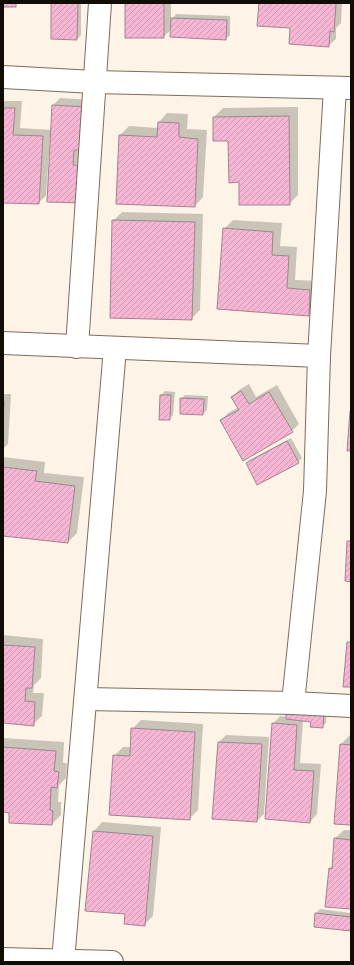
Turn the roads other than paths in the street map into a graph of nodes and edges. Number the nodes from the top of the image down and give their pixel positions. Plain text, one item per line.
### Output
1 (100, 3) edge
2 (3, 77) edge
3 (94, 82) junction
4 (343, 88) edge
5 (3, 343) edge
6 (77, 347) junction
7 (115, 348) junction
8 (319, 356) junction
9 (86, 699) junction
10 (293, 703) junction
11 (351, 706) edge
12 (3, 959) edge
13 (63, 961) junction
14 (112, 962) edge

1 - 3 street
2 - 3 street
3 - 4 street
3 - 6 street
4 - 8 street
5 - 6 street
6 - 7 street
7 - 8 street
7 - 9 street
8 - 10 street
9 - 10 street
9 - 13 street
10 - 11 street
12 - 13 street
13 - 14 street

